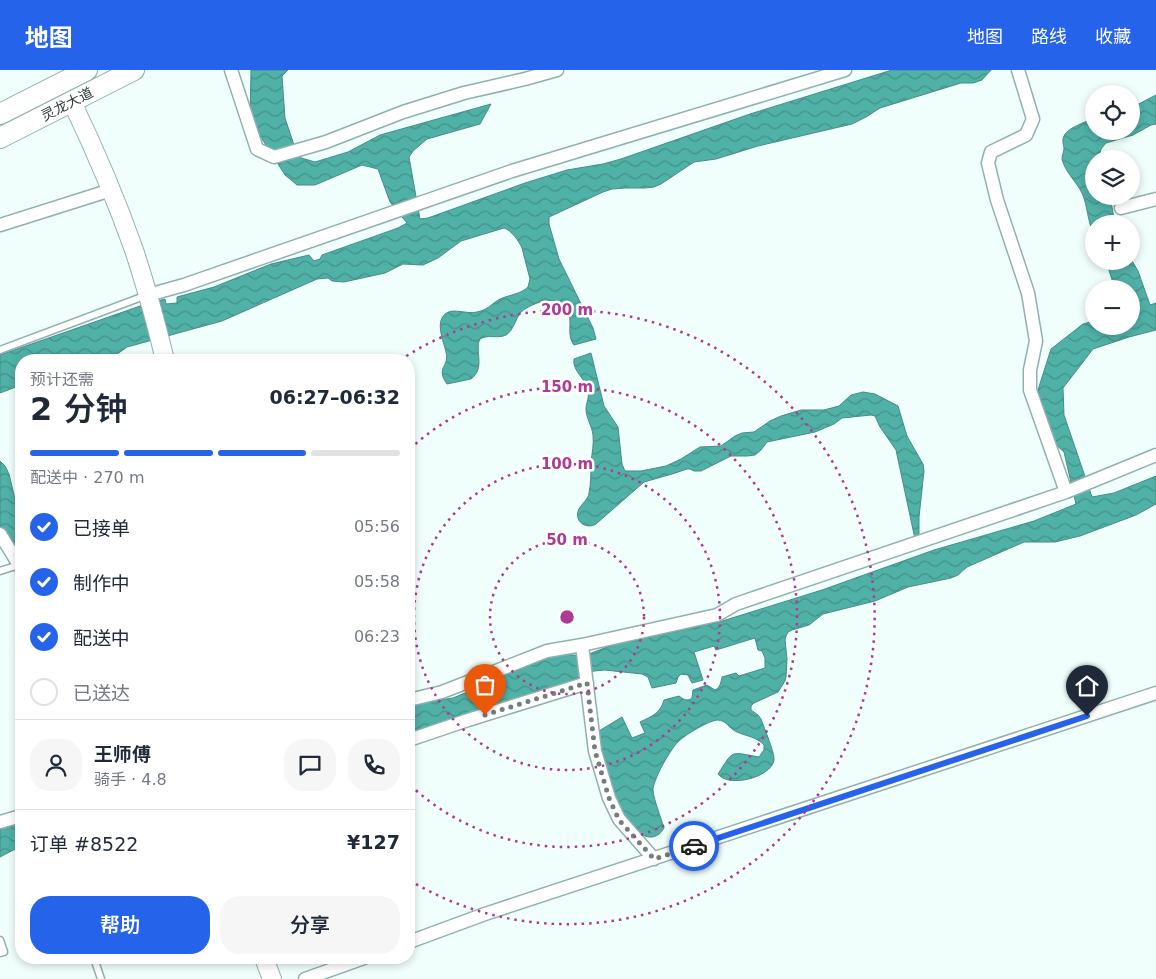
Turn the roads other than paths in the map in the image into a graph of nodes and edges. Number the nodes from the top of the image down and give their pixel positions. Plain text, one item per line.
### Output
1 (87, 70) edge
2 (134, 70) edge
3 (231, 70) edge
4 (557, 70) edge
5 (845, 70) edge
6 (1018, 70) edge
7 (59, 77) edge
8 (72, 102) junction
9 (0, 114) edge
10 (0, 138) edge
11 (111, 190) junction
12 (1156, 199) edge
13 (1120, 208) dead end
14 (0, 225) edge
15 (149, 298) junction
16 (0, 350) edge
17 (164, 354) edge
18 (1156, 455) edge
19 (1066, 492) junction
20 (0, 534) edge
21 (15, 558) edge
22 (15, 567) edge
23 (0, 571) edge
24 (583, 650) junction
25 (586, 680) junction
26 (1156, 693) edge
27 (415, 699) edge
28 (415, 738) edge
29 (15, 818) edge
30 (0, 822) edge
31 (654, 859) junction
32 (0, 940) edge
33 (415, 940) edge
34 (0, 953) edge
35 (96, 964) edge
36 (266, 964) edge
37 (347, 964) edge
38 (101, 979) edge
39 (272, 979) edge
40 (304, 979) edge

1 - 7 main road, 灵龙大道
2 - 8 main road, 灵龙大道
3 - 4 street
5 - 15 street
6 - 19 street
7 - 9 main road, 灵龙大道
8 - 10 main road, 灵龙大道
8 - 11 street
11 - 14 street
11 - 15 street
12 - 13 street
15 - 16 lane
15 - 17 street
18 - 19 street
19 - 24 street
20 - 21 street
22 - 23 lane
24 - 25 street
24 - 27 street
25 - 28 street
25 - 31 street
26 - 31 street
29 - 30 street
31 - 33 street
32 - 34 lane
35 - 38 lane
36 - 39 street
37 - 40 street

